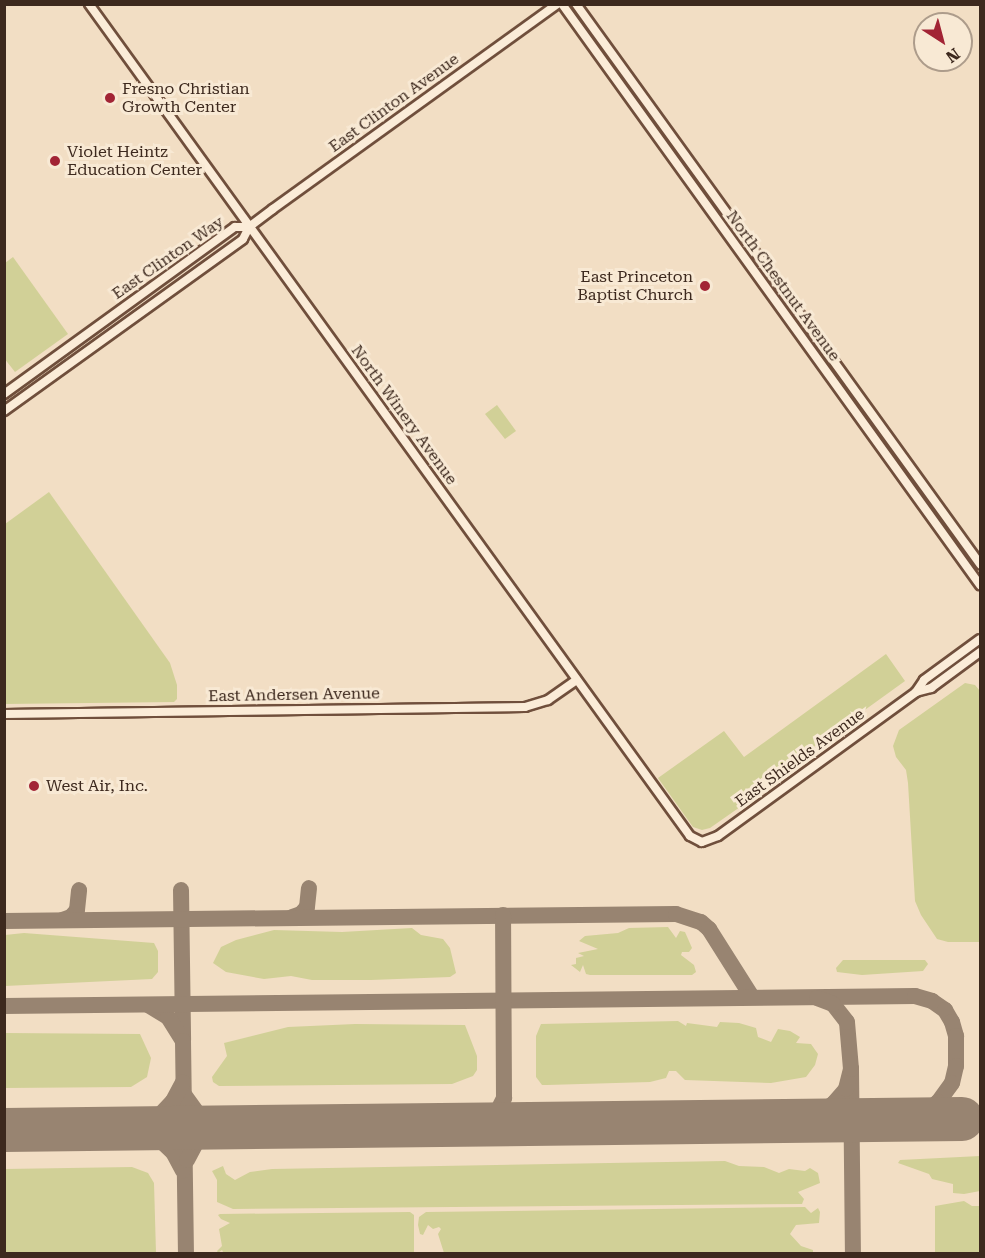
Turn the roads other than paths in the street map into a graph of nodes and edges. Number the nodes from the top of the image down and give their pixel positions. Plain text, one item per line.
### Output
1 (88, 4) edge
2 (559, 4) edge
3 (576, 4) edge
4 (249, 227) junction
5 (4, 394) edge
6 (4, 411) edge
7 (914, 491) junction
8 (958, 532) junction
9 (981, 564) edge
10 (981, 585) edge
11 (981, 639) edge
12 (981, 652) edge
13 (577, 680) junction
14 (916, 692) junction
15 (4, 714) edge
16 (698, 841) joint

1 - 4 main road, North Winery Avenue
2 - 4 main road, East Clinton Avenue
2 - 7 main road, North Chestnut Avenue
3 - 8 main road, North Chestnut Avenue
4 - 5 main road, East Clinton Way
4 - 6 main road, East Clinton Way
4 - 13 main road, North Winery Avenue
7 - 8 main road
7 - 10 main road, North Chestnut Avenue
8 - 9 main road, North Chestnut Avenue
11 - 14 main road, East Shields Avenue
12 - 14 main road, East Shields Avenue
13 - 15 main road, East Andersen Avenue
13 - 16 main road, North Winery Avenue
14 - 16 main road, East Shields Avenue

